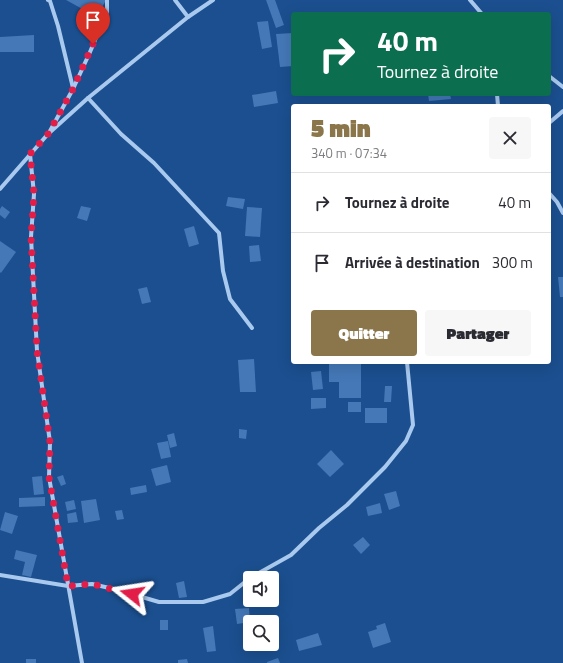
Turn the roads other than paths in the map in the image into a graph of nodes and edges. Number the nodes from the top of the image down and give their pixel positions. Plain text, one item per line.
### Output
1 (48, 0) edge
2 (108, 0) edge
3 (175, 0) edge
4 (213, 0) edge
5 (470, 0) edge
6 (480, 12) edge
7 (188, 17) junction
8 (551, 78) edge
9 (563, 87) edge
10 (73, 89) junction
11 (88, 98) junction
12 (563, 111) edge
13 (551, 121) edge
14 (48, 134) junction
15 (30, 154) junction
16 (0, 189) edge
17 (551, 196) edge
18 (563, 213) edge
19 (252, 328) dead end
20 (407, 364) edge
21 (262, 571) edge
22 (0, 575) edge
23 (243, 584) edge
24 (68, 586) junction
25 (82, 663) edge

1 - 10 street
2 - 10 street
3 - 7 street
4 - 7 street
5 - 6 street
7 - 11 street
8 - 9 street
10 - 14 street
11 - 14 street
11 - 19 street
12 - 13 street
14 - 15 street
15 - 16 street
15 - 24 street
17 - 18 street
20 - 21 street
22 - 24 street
23 - 24 street
24 - 25 street

